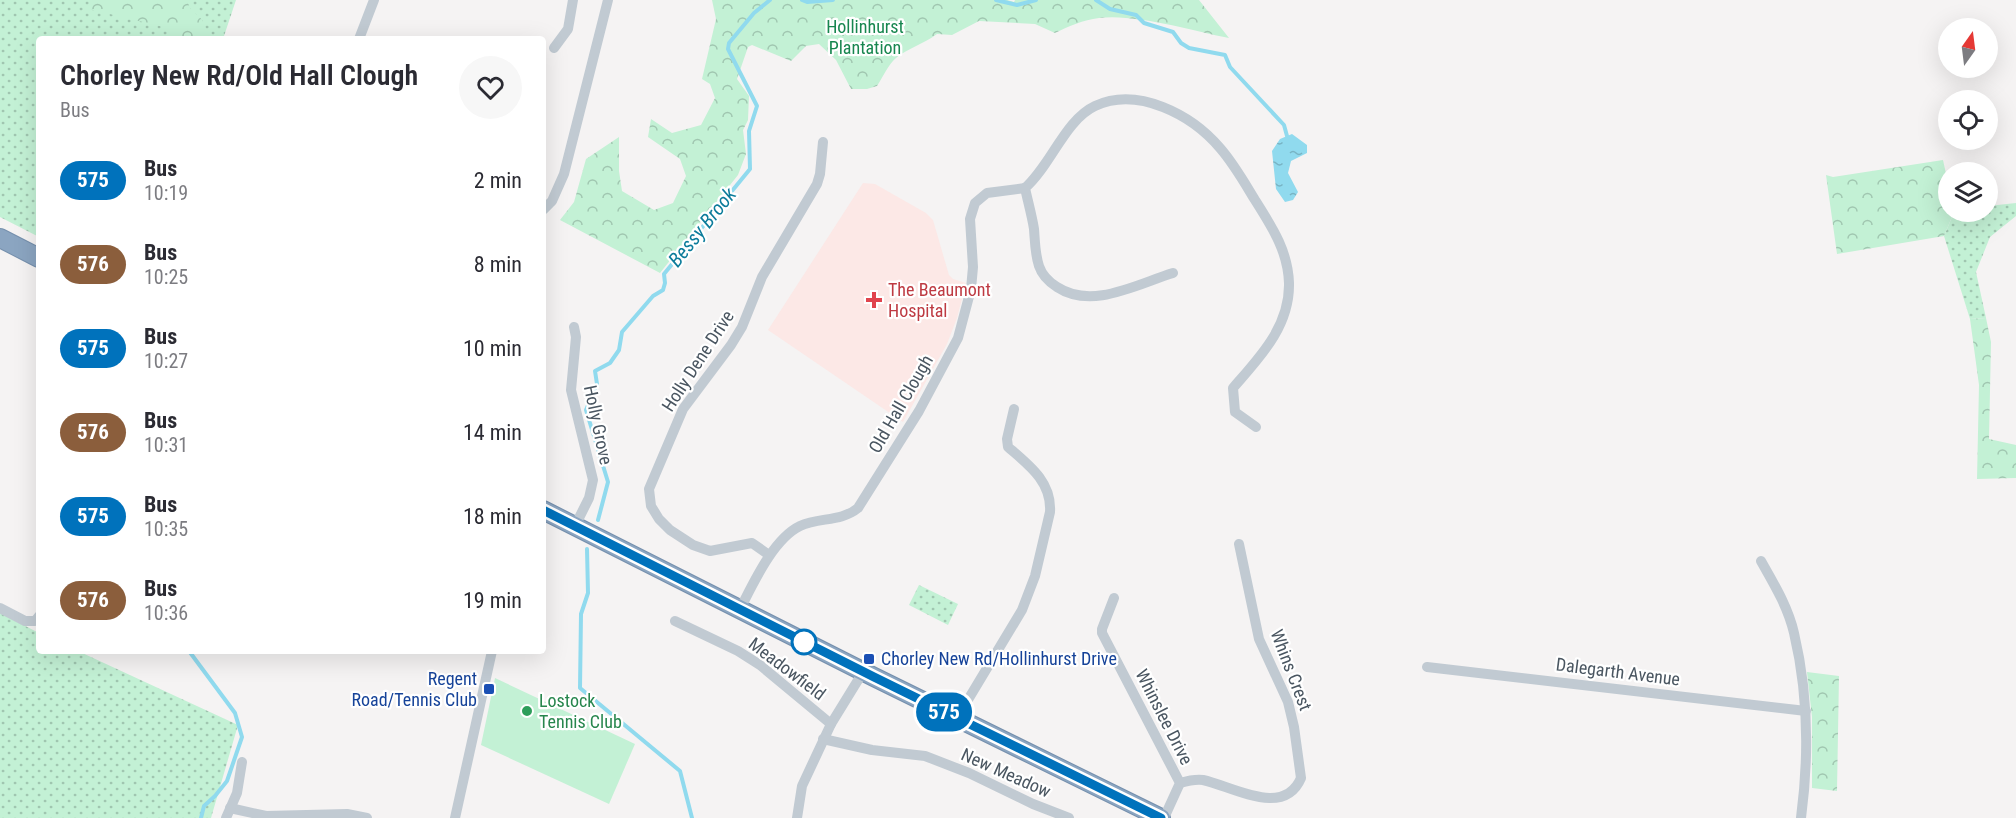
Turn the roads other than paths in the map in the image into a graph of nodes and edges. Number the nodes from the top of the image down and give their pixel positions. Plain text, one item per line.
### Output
1 (374, 0) edge
2 (573, 0) edge
3 (608, 0) edge
4 (360, 36) edge
5 (554, 48) dead end
6 (823, 142) dead end
7 (1025, 188) junction
8 (546, 207) edge
9 (0, 238) edge
10 (36, 256) edge
11 (1173, 273) dead end
12 (573, 325) dead end
13 (1014, 410) dead end
14 (1256, 427) dead end
15 (546, 512) edge
16 (575, 526) junction
17 (1239, 544) dead end
18 (769, 555) junction
19 (1761, 561) dead end
20 (1114, 598) dead end
21 (0, 608) edge
22 (740, 609) junction
23 (36, 618) edge
24 (675, 621) dead end
25 (688, 627) junction
26 (682, 639) dead end
27 (491, 654) edge
28 (1427, 667) dead end
29 (863, 672) junction
30 (1806, 711) junction
31 (957, 718) junction
32 (831, 724) junction
33 (823, 739) junction
34 (242, 762) dead end
35 (1179, 783) junction
36 (228, 813) edge
37 (332, 816) edge
38 (368, 818) edge
39 (455, 818) edge
40 (797, 818) edge
41 (1069, 818) edge
42 (1163, 818) edge
43 (1802, 818) edge

1 - 4 street
2 - 5 street
3 - 8 street
6 - 18 street, Holly Dene Drive
7 - 11 street
7 - 14 street
7 - 18 street, Old Hall Clough
9 - 10 highway
12 - 16 street, Holly Grove
13 - 31 street
15 - 16 highway
16 - 22 highway
17 - 35 street, Whins Crest
18 - 22 street, Old Hall Clough
19 - 30 street
20 - 35 street, Whinslee Drive
21 - 23 street
22 - 29 highway
24 - 25 street, Meadowfield
25 - 26 street
25 - 32 street, Meadowfield
27 - 39 street
28 - 30 street, Dalegarth Avenue
29 - 31 highway
29 - 32 street
30 - 43 street
31 - 42 highway
32 - 33 street
33 - 40 street
33 - 41 street, New Meadow
34 - 36 street
35 - 42 street, Whinslee Drive
36 - 37 street
37 - 38 street

